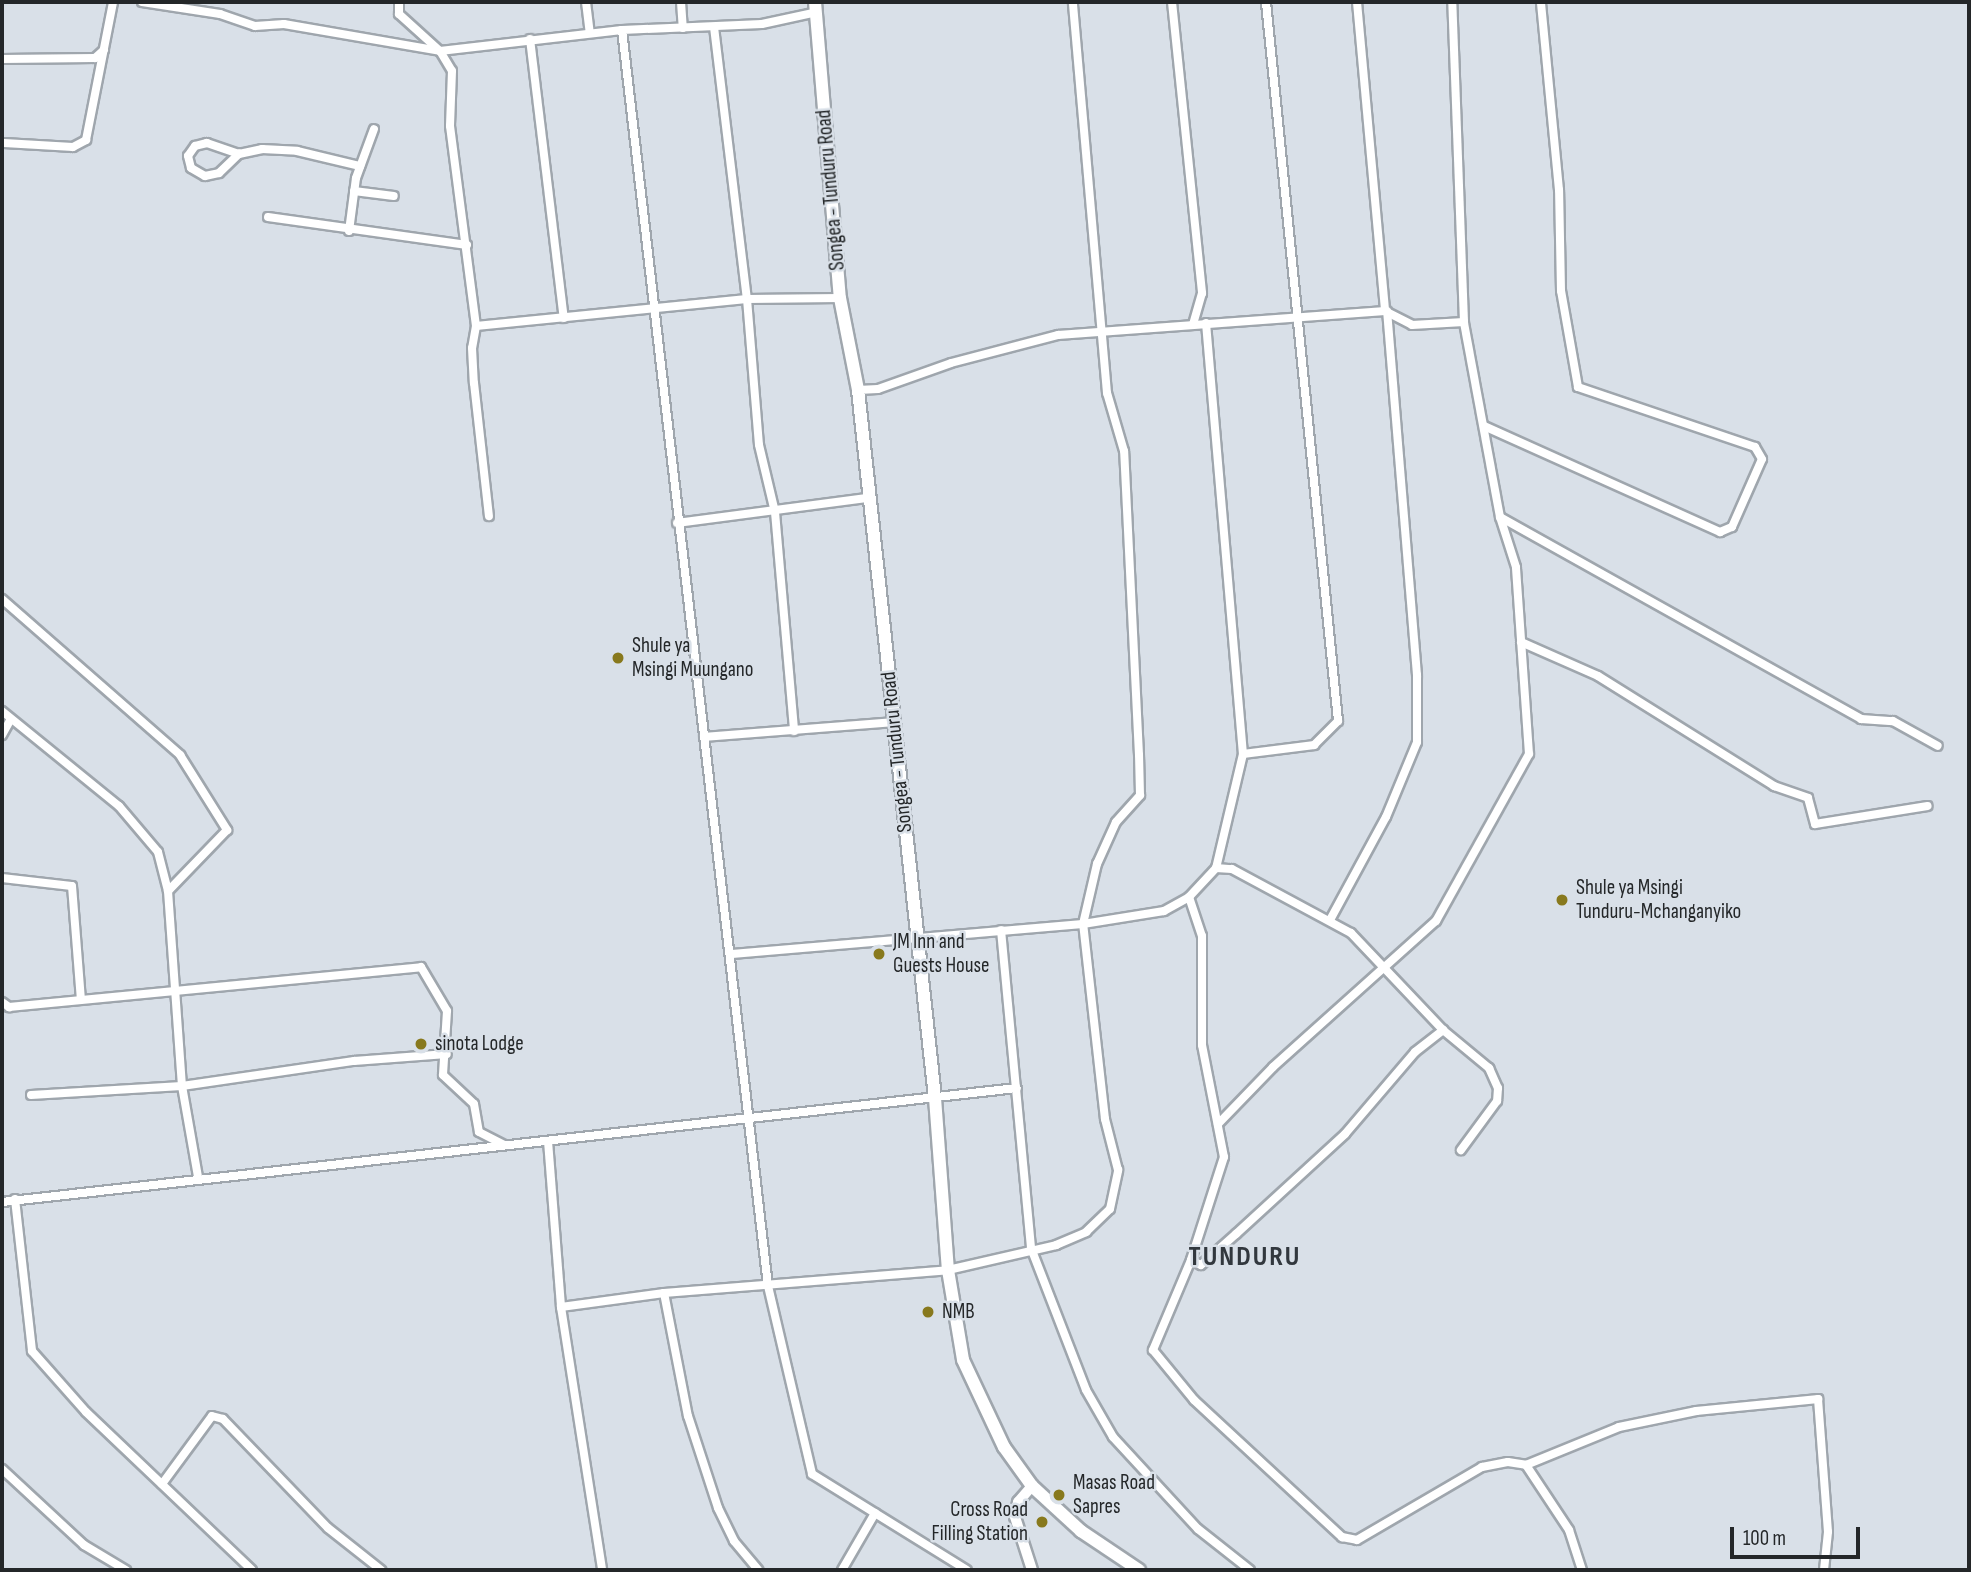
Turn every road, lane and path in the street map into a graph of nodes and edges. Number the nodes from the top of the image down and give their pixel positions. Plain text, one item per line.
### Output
1 (113, 2) edge
2 (142, 2) edge
3 (204, 2) edge
4 (399, 2) edge
5 (586, 2) edge
6 (681, 2) edge
7 (1073, 2) edge
8 (1172, 2) edge
9 (1266, 2) edge
10 (1357, 2) edge
11 (1452, 2) edge
12 (1541, 2) edge
13 (816, 7) edge
14 (204, 12) junction
15 (714, 27) junction
16 (683, 29) junction
17 (622, 30) junction
18 (590, 33) junction
19 (530, 39) junction
20 (104, 50) junction
21 (440, 51) junction
22 (2, 59) edge
23 (374, 129) dead end
24 (4, 143) dead end
25 (239, 154) junction
26 (359, 166) junction
27 (354, 191) junction
28 (394, 196) dead end
29 (268, 217) dead end
30 (349, 232) junction
31 (467, 245) junction
32 (840, 298) junction
33 (747, 299) junction
34 (657, 308) junction
35 (1386, 311) junction
36 (564, 317) junction
37 (1300, 317) junction
38 (1464, 322) junction
39 (1206, 323) junction
40 (1193, 324) junction
41 (476, 326) junction
42 (1103, 332) junction
43 (858, 390) junction
44 (1484, 426) junction
45 (868, 498) junction
46 (775, 512) junction
47 (489, 516) dead end
48 (1500, 517) junction
49 (677, 523) junction
50 (2, 598) edge
51 (1521, 642) junction
52 (2, 711) edge
53 (11, 719) junction
54 (894, 722) junction
55 (794, 731) junction
56 (2, 735) edge
57 (704, 737) junction
58 (1938, 746) dead end
59 (1243, 754) junction
60 (1928, 806) dead end
61 (1216, 868) junction
62 (2, 878) edge
63 (167, 891) junction
64 (1189, 897) junction
65 (1330, 920) junction
66 (1083, 923) junction
67 (1001, 930) junction
68 (918, 938) junction
69 (732, 954) junction
70 (1387, 969) junction
71 (174, 991) junction
72 (81, 1000) junction
73 (2, 1002) edge
74 (1443, 1030) junction
75 (447, 1054) junction
76 (182, 1086) junction
77 (1017, 1088) junction
78 (31, 1095) dead end
79 (935, 1098) junction
80 (747, 1117) junction
81 (1218, 1124) junction
82 (548, 1141) junction
83 (506, 1146) junction
84 (1461, 1150) dead end
85 (198, 1177) junction
86 (15, 1199) junction
87 (2, 1202) edge
88 (1031, 1248) junction
89 (1191, 1260) junction
90 (948, 1270) junction
91 (768, 1286) junction
92 (664, 1293) junction
93 (561, 1307) junction
94 (1526, 1465) junction
95 (2, 1469) edge
96 (162, 1484) junction
97 (1032, 1486) junction
98 (875, 1513) junction
99 (1247, 1567) edge
100 (604, 1569) edge
101 (126, 1570) edge
102 (252, 1570) edge
103 (381, 1570) edge
104 (758, 1570) edge
105 (842, 1570) edge
106 (967, 1570) edge
107 (1032, 1570) edge
108 (1139, 1570) edge
109 (1236, 1570) edge
110 (1582, 1570) edge
111 (1824, 1570) edge

1 - 20 street
2 - 14 street
3 - 14 street
4 - 21 street
5 - 18 street
6 - 16 street
7 - 42 street
8 - 40 street
9 - 37 street
10 - 35 street
11 - 38 street
12 - 44 street
13 - 15 street
13 - 32 highway, Songea - Tunduru Road
14 - 21 street
15 - 16 street
15 - 33 street
16 - 17 street
17 - 18 street
17 - 34 street
18 - 19 street
19 - 21 street
19 - 36 street
20 - 22 street
20 - 24 street
21 - 31 street
23 - 26 street
25 - 25 street
25 - 26 street
26 - 27 street
27 - 28 street
27 - 30 street
29 - 30 street
30 - 31 street
31 - 41 street
32 - 33 street
32 - 43 highway, Songea - Tunduru Road
33 - 34 street
33 - 46 street
34 - 36 street
34 - 49 street
35 - 37 street
35 - 38 street
35 - 65 street
36 - 41 street
37 - 39 street
37 - 59 street
38 - 44 street
39 - 40 street
39 - 59 street
40 - 42 street
41 - 47 street
42 - 43 street
42 - 66 street
43 - 45 highway, Songea - Tunduru Road
44 - 48 street
45 - 46 street
45 - 54 highway, Songea - Tunduru Road
46 - 49 street
46 - 55 street
48 - 51 street
48 - 58 street
49 - 57 street
50 - 63 street
51 - 60 street
51 - 70 street
52 - 53 street
53 - 56 street
53 - 63 street
54 - 55 street
54 - 68 highway, Songea - Tunduru Road
55 - 57 street
57 - 69 street
59 - 61 street
61 - 64 street
61 - 65 street
62 - 72 street
63 - 71 street
64 - 66 street
64 - 81 street
65 - 70 street
66 - 67 street
66 - 88 street
67 - 68 street
67 - 77 street
68 - 69 street
68 - 79 highway, Songea - Tunduru Road
69 - 80 street
70 - 74 street
70 - 81 street
71 - 72 street
71 - 75 street
71 - 76 street
72 - 73 street
74 - 84 street
74 - 89 street
75 - 76 street
75 - 83 street
76 - 78 street
76 - 85 street
77 - 79 street
77 - 88 street
79 - 80 street
79 - 90 highway, Songea - Tunduru Road
80 - 82 street
80 - 91 street
81 - 89 street
82 - 83 street
82 - 93 street
83 - 85 street
85 - 86 street
86 - 87 street
86 - 96 street
88 - 90 street
88 - 99 street
89 - 94 street
90 - 91 street
90 - 97 highway, Songea - Tunduru Road
91 - 92 street
91 - 98 street
92 - 93 street
92 - 104 street
93 - 100 street
94 - 110 street
94 - 111 street
95 - 101 street
96 - 102 street
96 - 103 street
97 - 107 main road
97 - 108 highway, Songea - Tunduru Road
98 - 105 street
98 - 106 street
99 - 109 street

